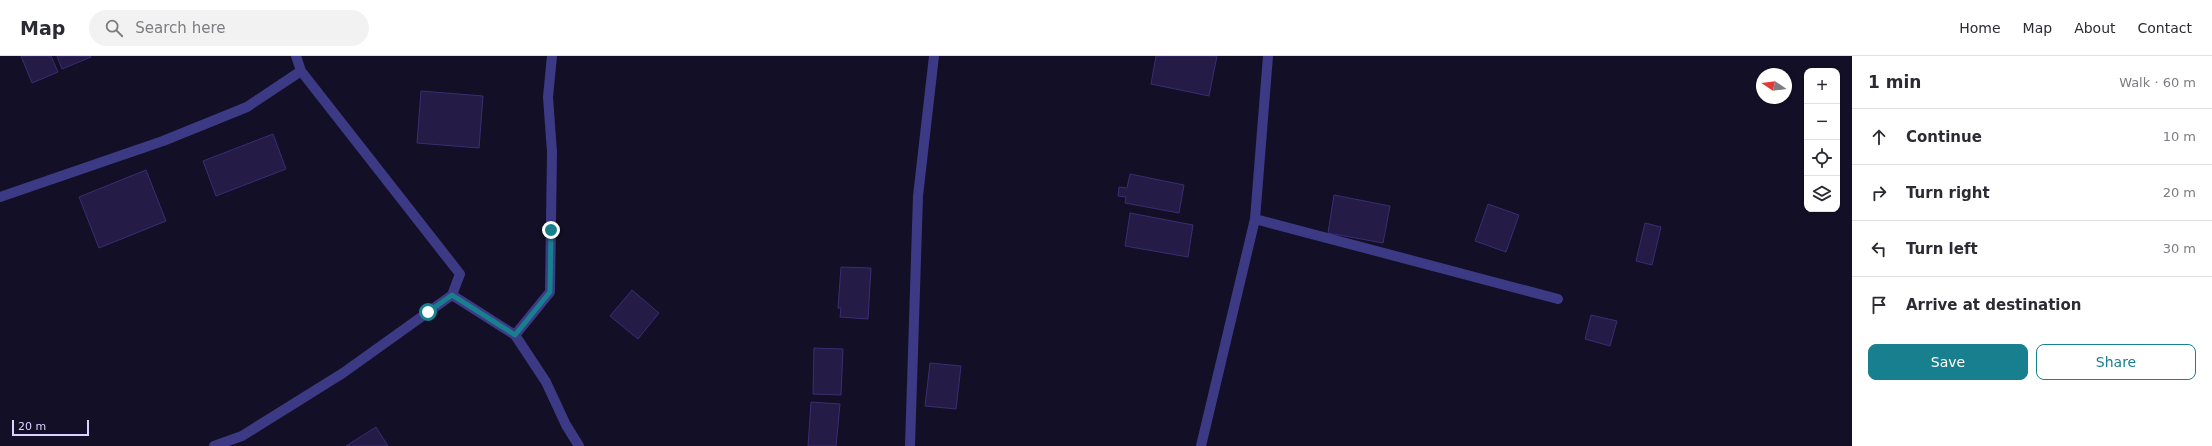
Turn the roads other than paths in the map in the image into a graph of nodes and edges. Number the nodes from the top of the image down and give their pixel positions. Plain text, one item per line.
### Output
1 (296, 56) edge
2 (552, 56) edge
3 (934, 56) edge
4 (1268, 56) edge
5 (301, 71) junction
6 (0, 197) edge
7 (1255, 219) junction
8 (452, 295) junction
9 (1558, 299) dead end
10 (515, 335) junction
11 (214, 446) edge
12 (579, 446) edge
13 (910, 446) edge
14 (1201, 446) edge

1 - 5 street
2 - 10 street
3 - 13 street
4 - 7 street
5 - 6 street
5 - 8 street
7 - 9 street
7 - 14 street
8 - 10 street
8 - 11 street
10 - 12 street

